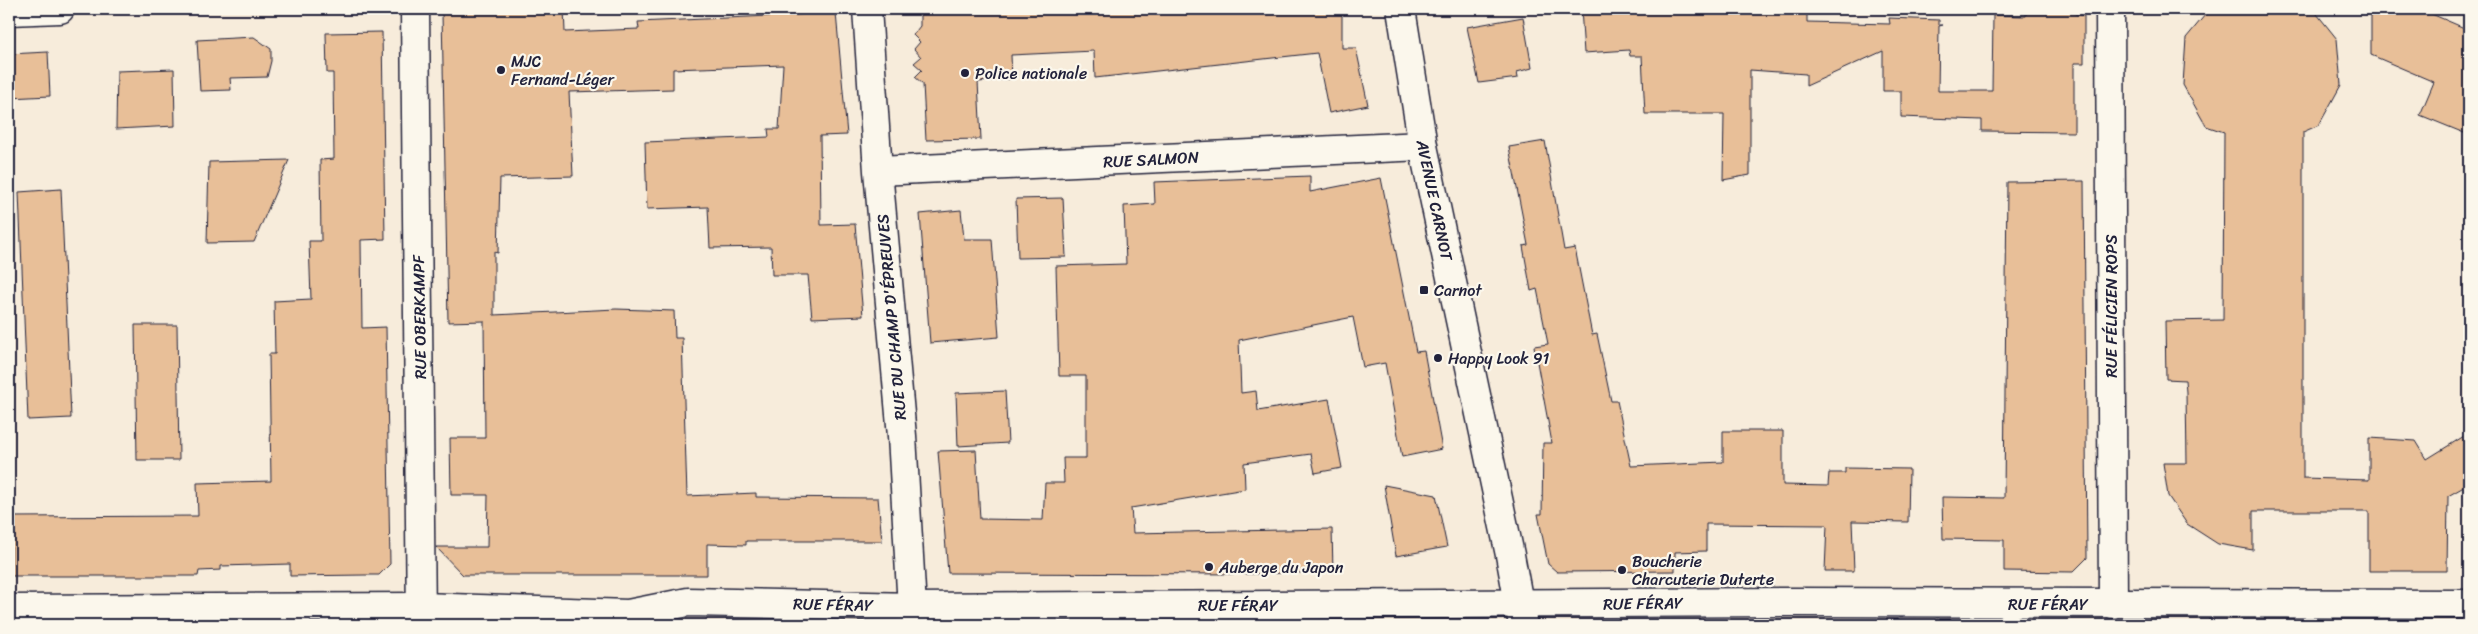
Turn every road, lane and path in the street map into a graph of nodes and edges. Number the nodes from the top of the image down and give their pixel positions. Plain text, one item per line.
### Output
1 (60, 9) edge
2 (415, 9) edge
3 (867, 9) edge
4 (1401, 9) edge
5 (2110, 9) edge
6 (9, 11) edge
7 (1423, 146) junction
8 (878, 171) junction
9 (2113, 604) junction
10 (2469, 604) edge
11 (9, 609) edge
12 (1521, 614) edge
13 (2009, 614) edge
14 (422, 616) edge
15 (913, 616) edge

1 - 6 street
2 - 14 street, RUE OBERKAMPF
3 - 8 street, RUE DU CHAMP D'ÉPREUVES
4 - 7 street, AVENUE CARNOT
5 - 9 street, RUE FÉLICIEN ROPS
7 - 8 street, RUE SALMON
7 - 12 street, AVENUE CARNOT
8 - 15 street, RUE DU CHAMP D'ÉPREUVES
9 - 10 street, RUE FÉRAY
9 - 13 street, RUE FÉRAY
11 - 14 street, RUE FÉRAY
12 - 13 street, RUE FÉRAY
12 - 15 street, RUE FÉRAY
14 - 15 street, RUE FÉRAY

